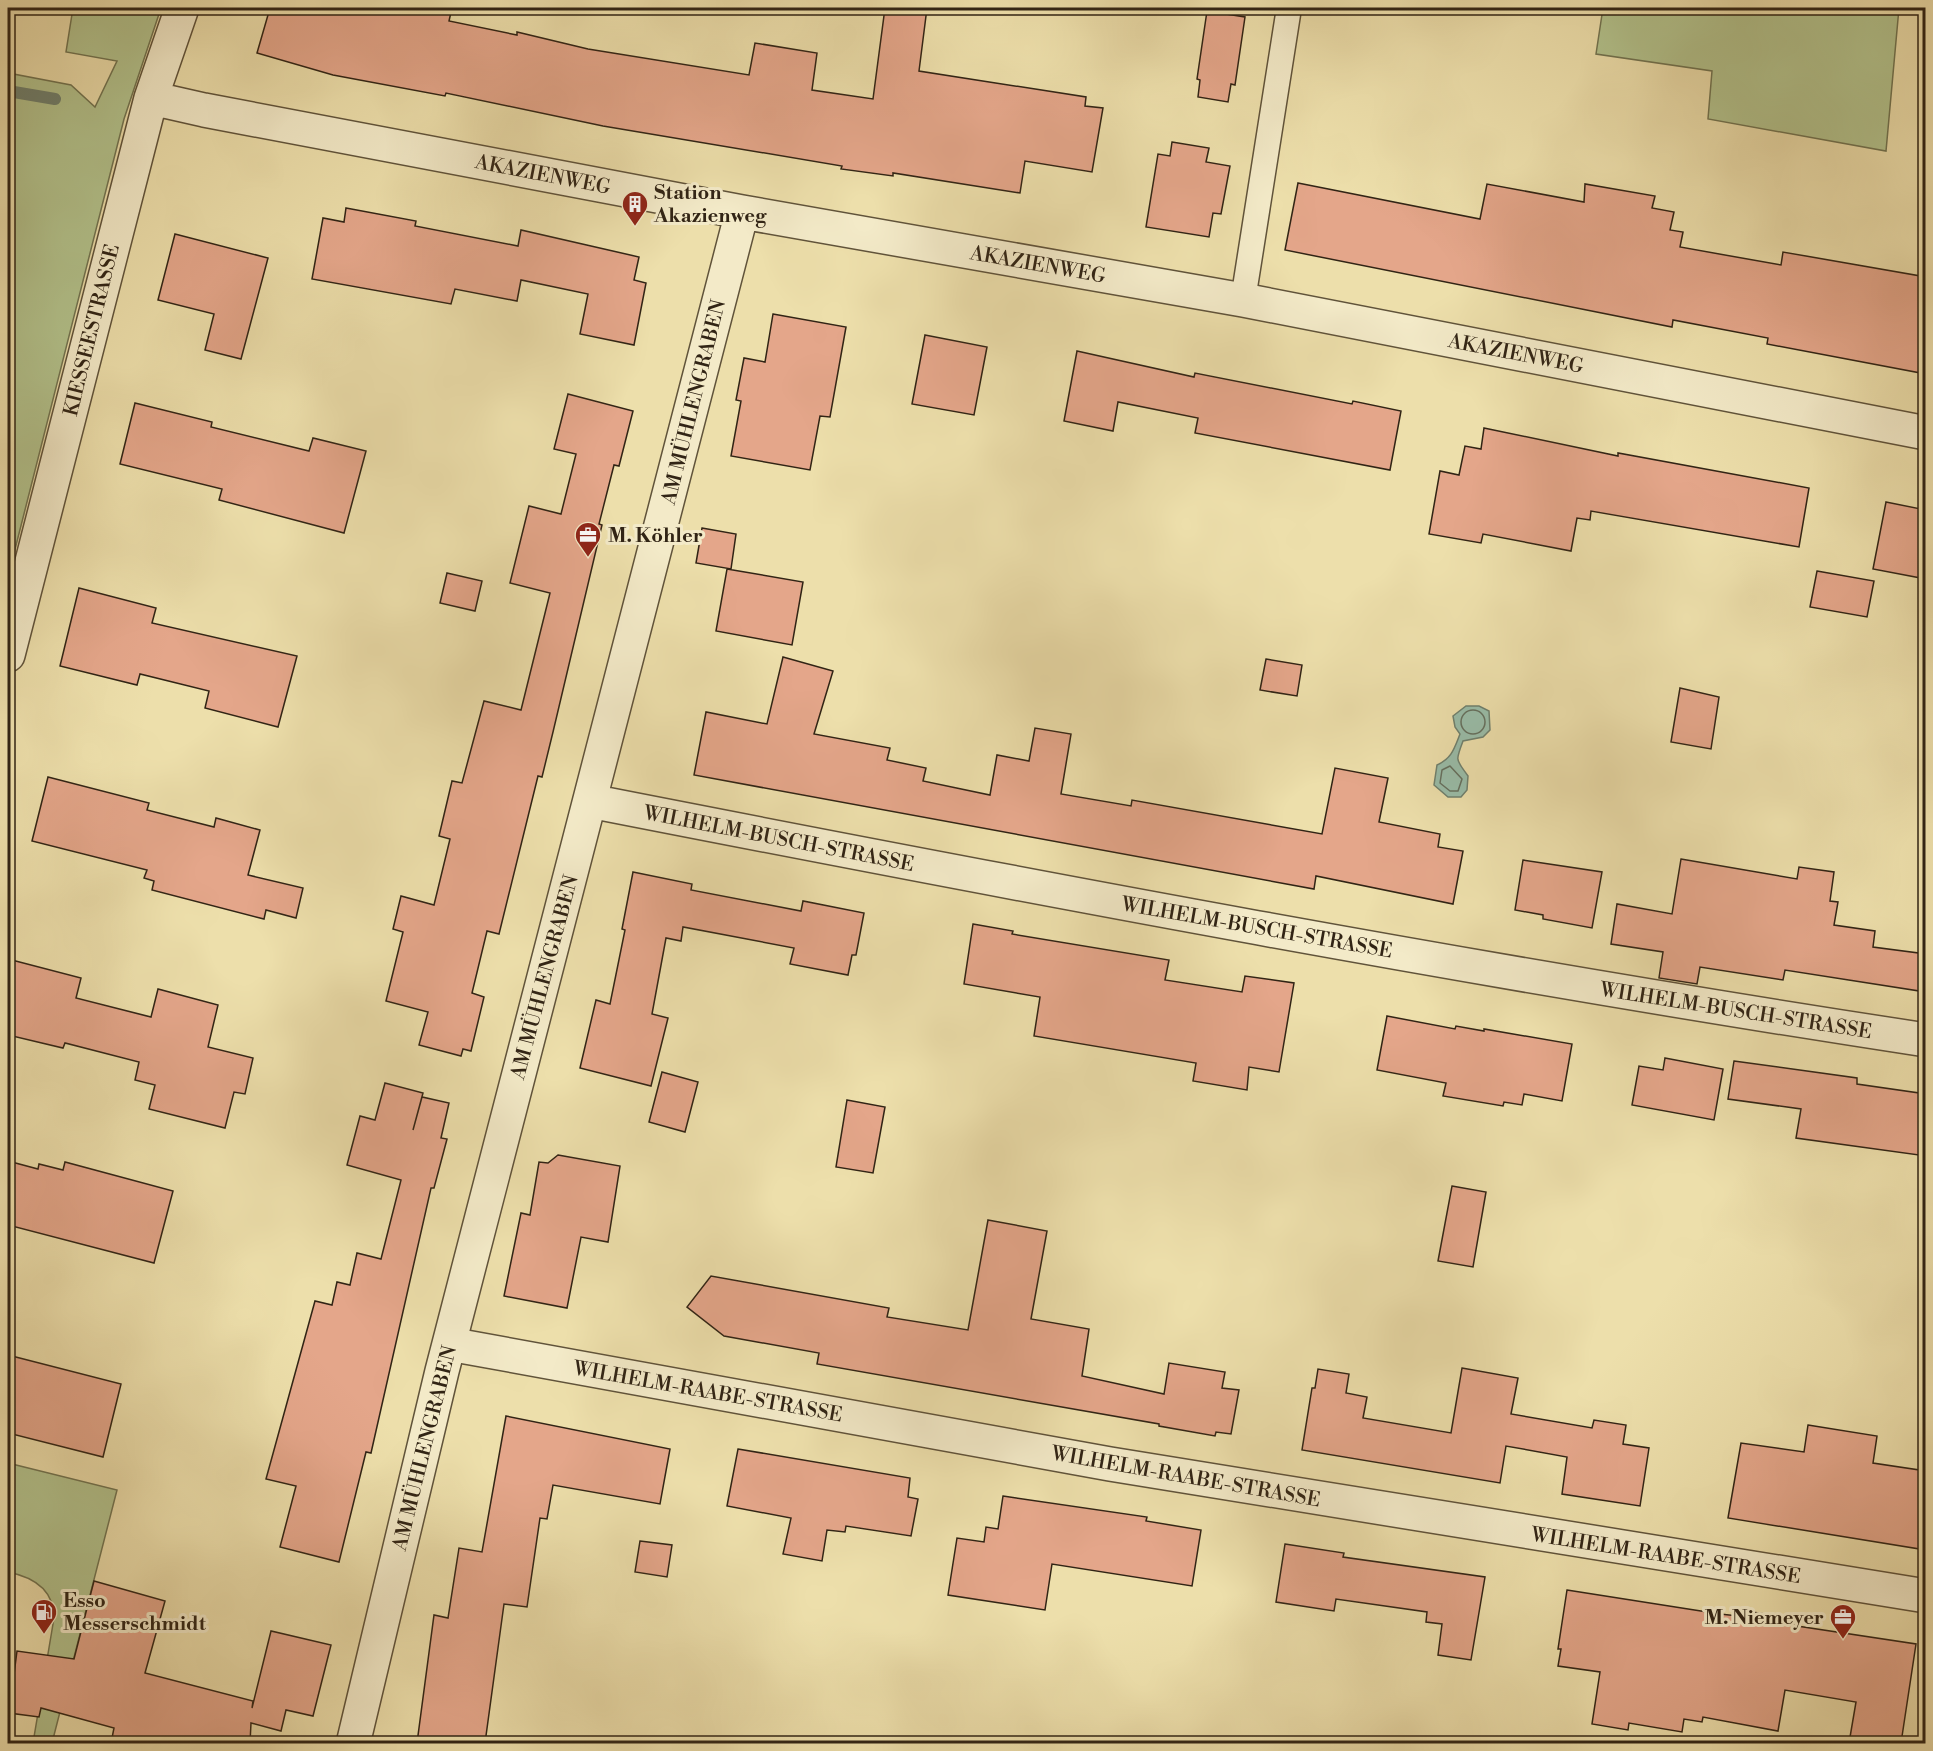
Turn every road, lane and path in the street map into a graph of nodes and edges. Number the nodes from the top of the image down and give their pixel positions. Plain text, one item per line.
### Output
1 (182, 8) edge
2 (1289, 8) edge
3 (151, 98) junction
4 (742, 212) junction
5 (1244, 300) junction
6 (1926, 433) edge
7 (8, 656) edge
8 (590, 801) junction
9 (1926, 1040) edge
10 (449, 1344) junction
11 (1926, 1596) edge
12 (353, 1743) edge

1 - 3 street, KIESSEESTRASSE
2 - 5 lane
3 - 4 street, AKAZIENWEG
3 - 7 street, KIESSEESTRASSE
4 - 5 street, AKAZIENWEG
4 - 8 street, AM MÜHLENGRABEN
5 - 6 street, AKAZIENWEG
8 - 9 street, WILHELM-BUSCH-STRASSE
8 - 10 street, AM MÜHLENGRABEN
10 - 11 street, WILHELM-RAABE-STRASSE
10 - 12 street, AM MÜHLENGRABEN

